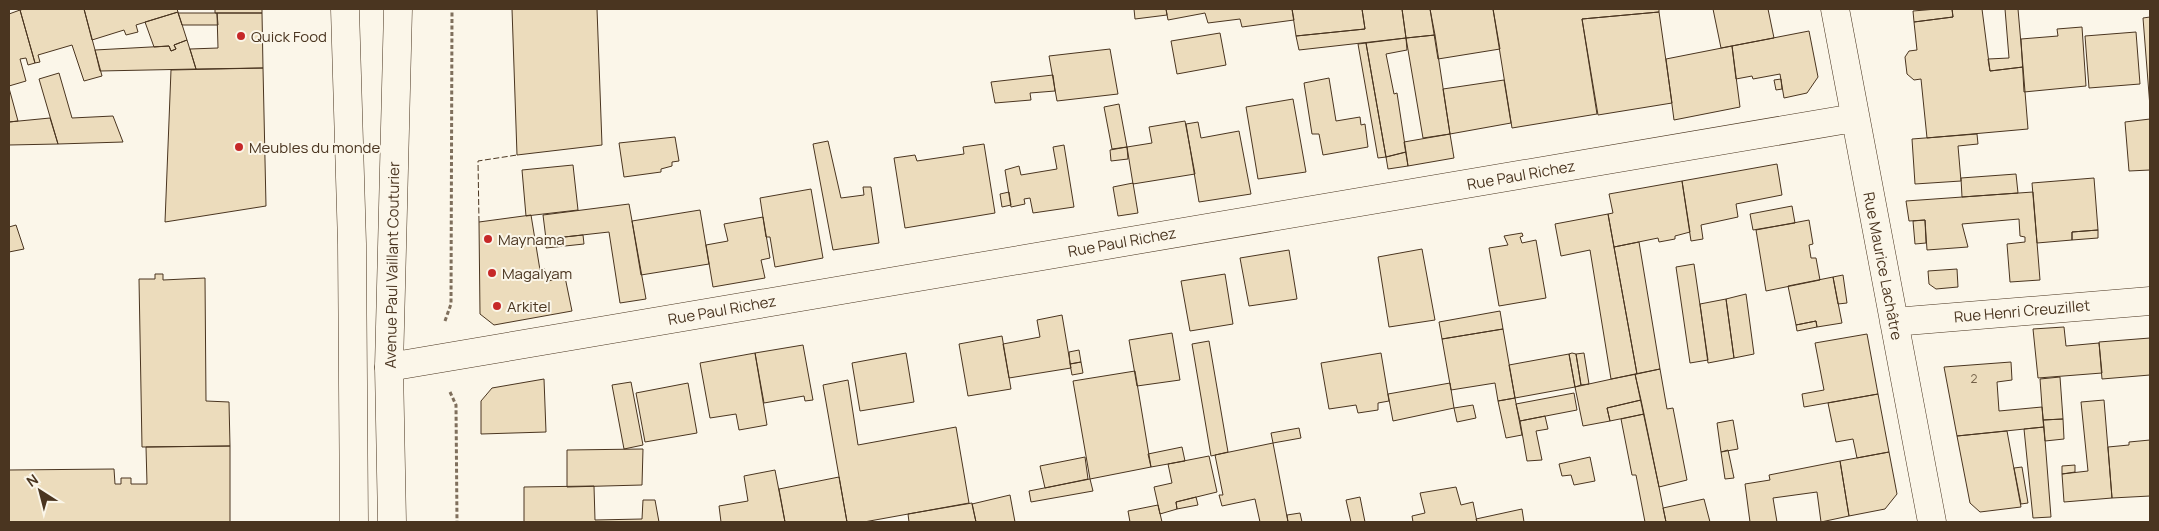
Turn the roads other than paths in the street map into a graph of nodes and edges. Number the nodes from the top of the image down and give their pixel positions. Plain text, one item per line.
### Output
1 (345, 9) edge
2 (398, 9) edge
3 (1835, 9) edge
4 (1854, 118) junction
5 (2150, 301) edge
6 (1894, 322) junction
7 (389, 367) junction
8 (354, 522) edge
9 (392, 522) edge
10 (1932, 522) edge

1 - 8 street
2 - 7 street, Avenue Paul Vaillant Couturier
3 - 4 street, Rue Maurice Lachâtre
4 - 6 street, Rue Maurice Lachâtre
4 - 7 street, Rue Paul Richez
5 - 6 street, Rue Henri Creuzillet
6 - 10 street, Rue Maurice Lachâtre
7 - 9 street, Avenue Paul Vaillant Couturier

